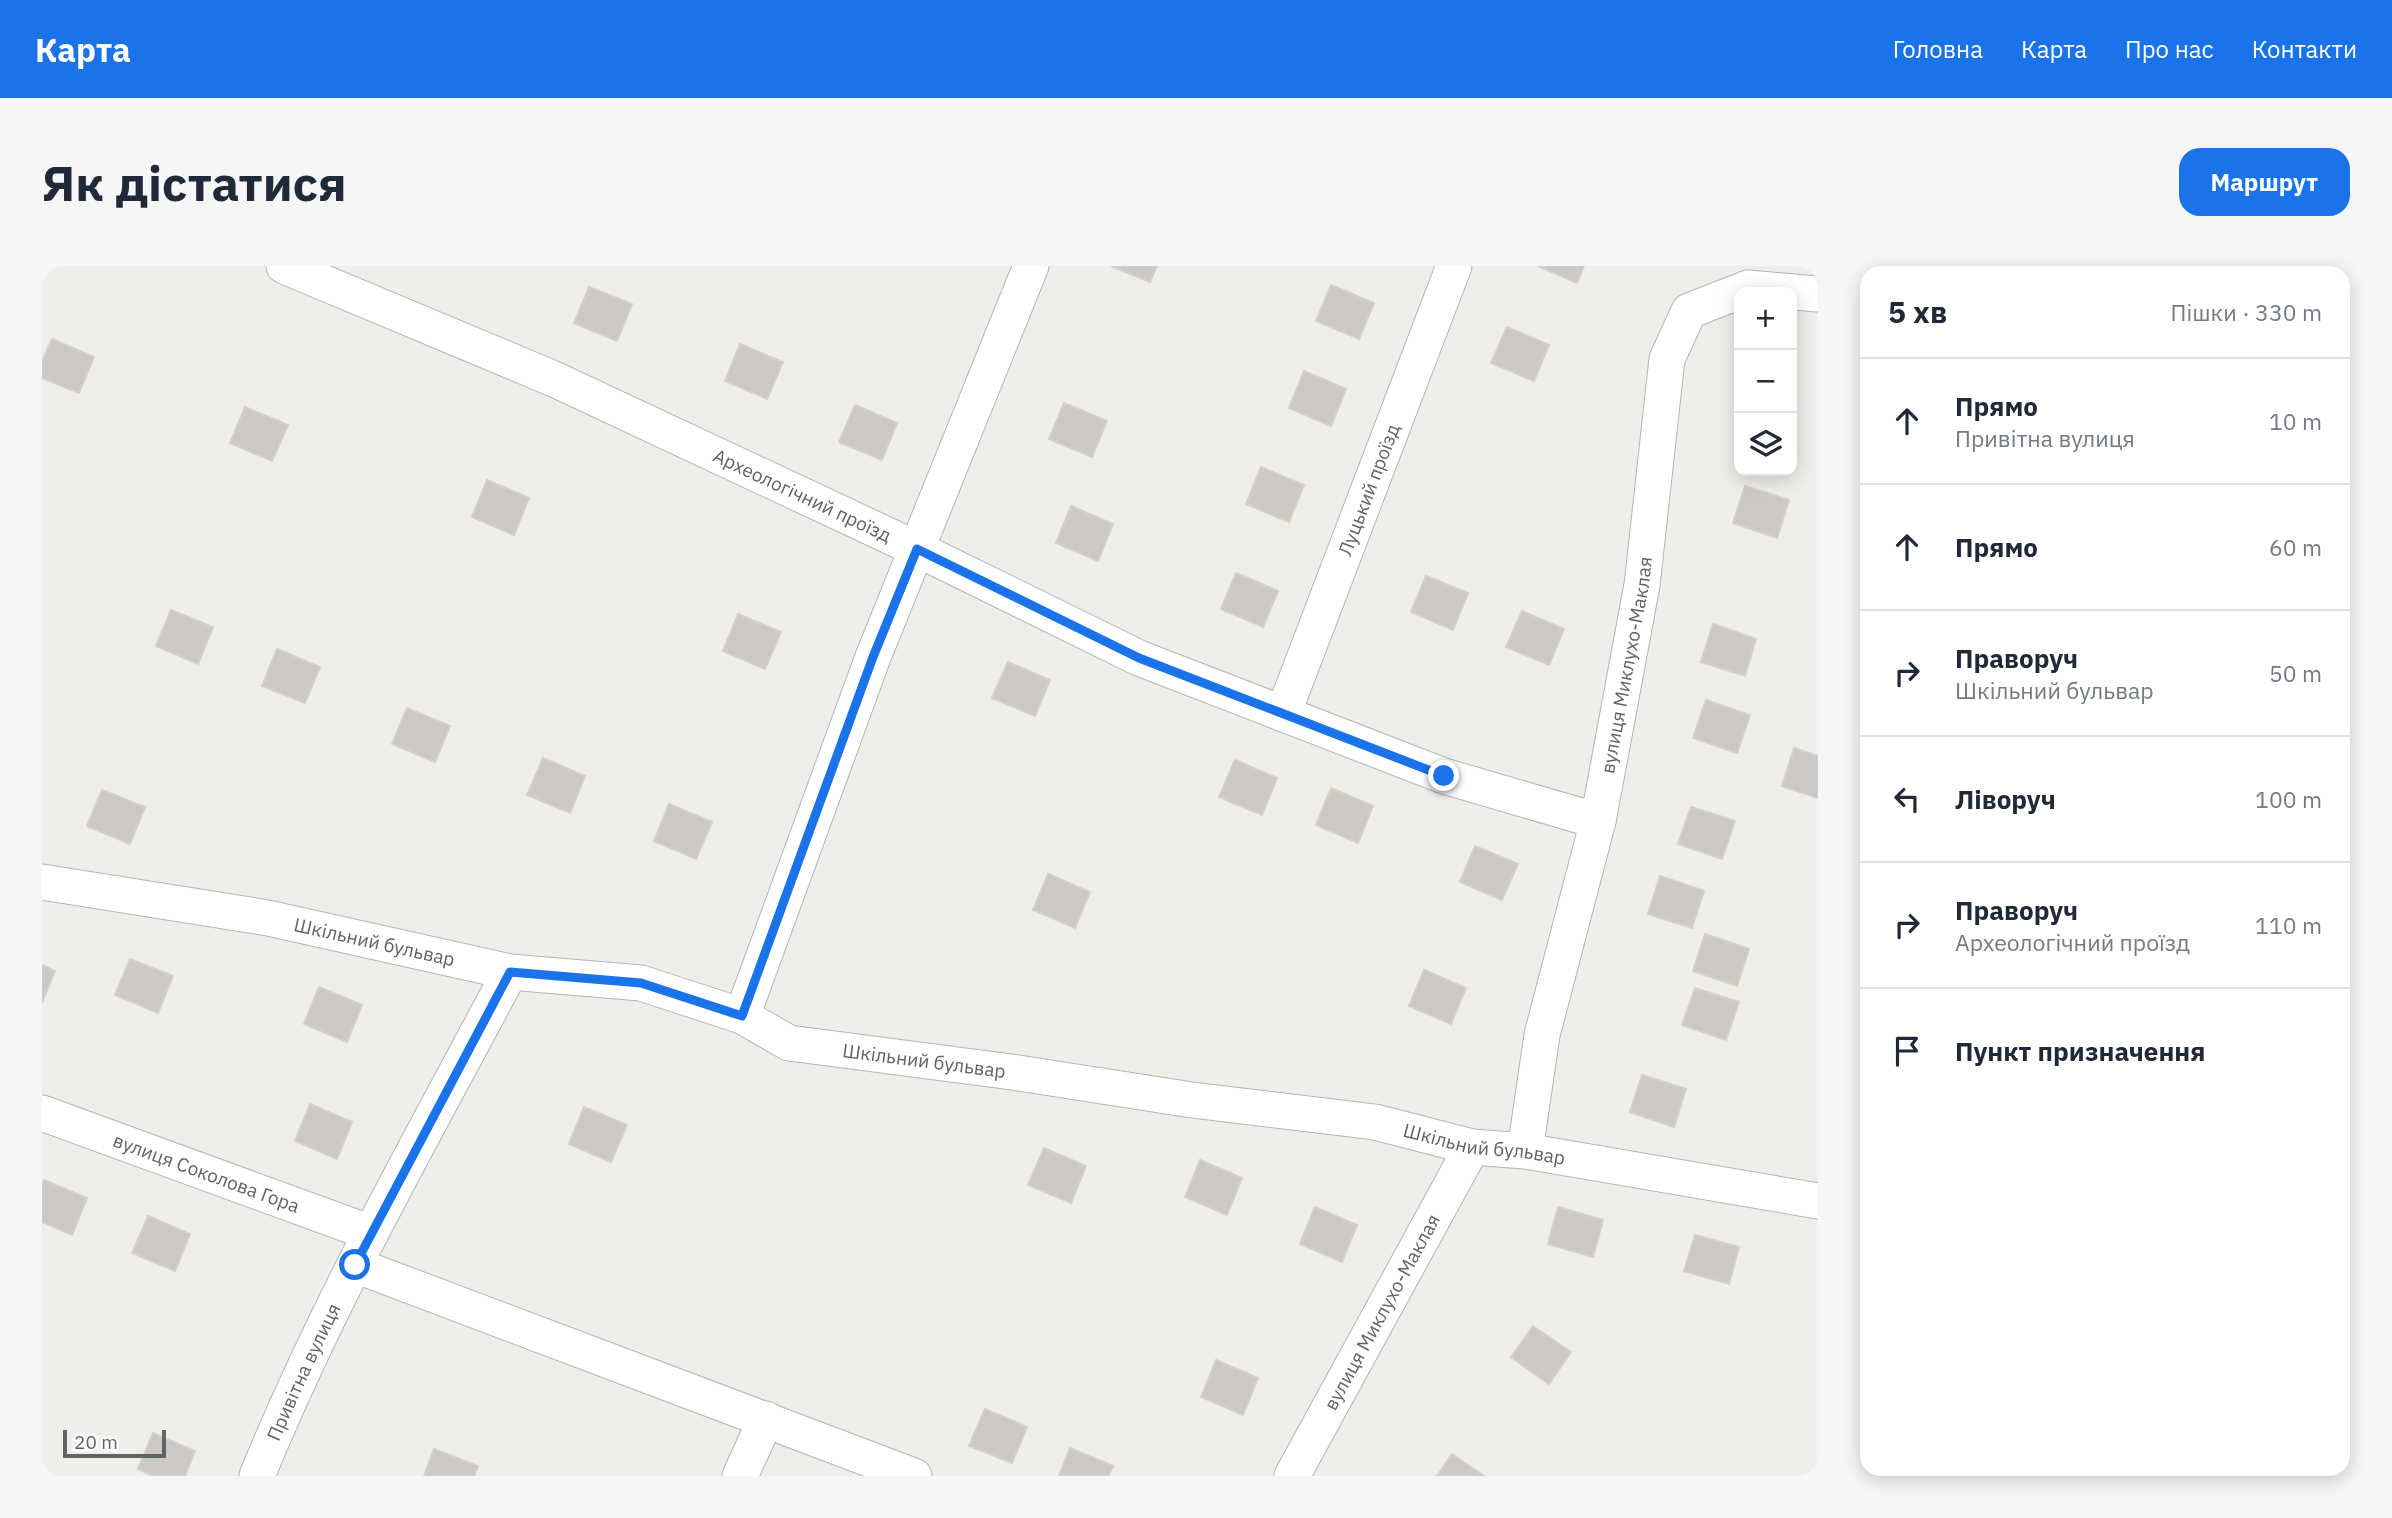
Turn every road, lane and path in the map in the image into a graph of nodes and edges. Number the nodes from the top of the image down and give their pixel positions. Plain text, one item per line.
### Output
1 (284, 266) edge
2 (1031, 266) edge
3 (1454, 266) edge
4 (1818, 294) edge
5 (917, 549) junction
6 (1283, 714) junction
7 (1598, 821) junction
8 (42, 883) edge
9 (510, 972) junction
10 (742, 1016) junction
11 (42, 1113) edge
12 (1472, 1147) junction
13 (1525, 1151) junction
14 (1818, 1201) edge
15 (371, 1233) junction
16 (355, 1265) junction
17 (766, 1419) junction
18 (257, 1476) edge
19 (740, 1476) edge
20 (914, 1476) edge
21 (1292, 1476) edge

1 - 5 street, Археологічний проїзд
2 - 5 street
3 - 6 street, Луцький проїзд
4 - 7 street, вулиця Миклухо-Маклая
5 - 6 street, Археологічний проїзд
5 - 10 street
6 - 7 street, Археологічний проїзд
7 - 13 street, вулиця Миклухо-Маклая
8 - 9 street, Шкільний бульвар
9 - 10 street, Шкільний бульвар
9 - 15 street, Привітна вулиця
10 - 12 street, Шкільний бульвар
11 - 15 street, вулиця Соколова Гора
12 - 13 street, Шкільний бульвар
12 - 21 street, вулиця Миклухо-Маклая
13 - 14 street, Шкільний бульвар
15 - 16 street, Привітна вулиця
16 - 17 street
16 - 18 street, Привітна вулиця
17 - 19 street
17 - 20 street

